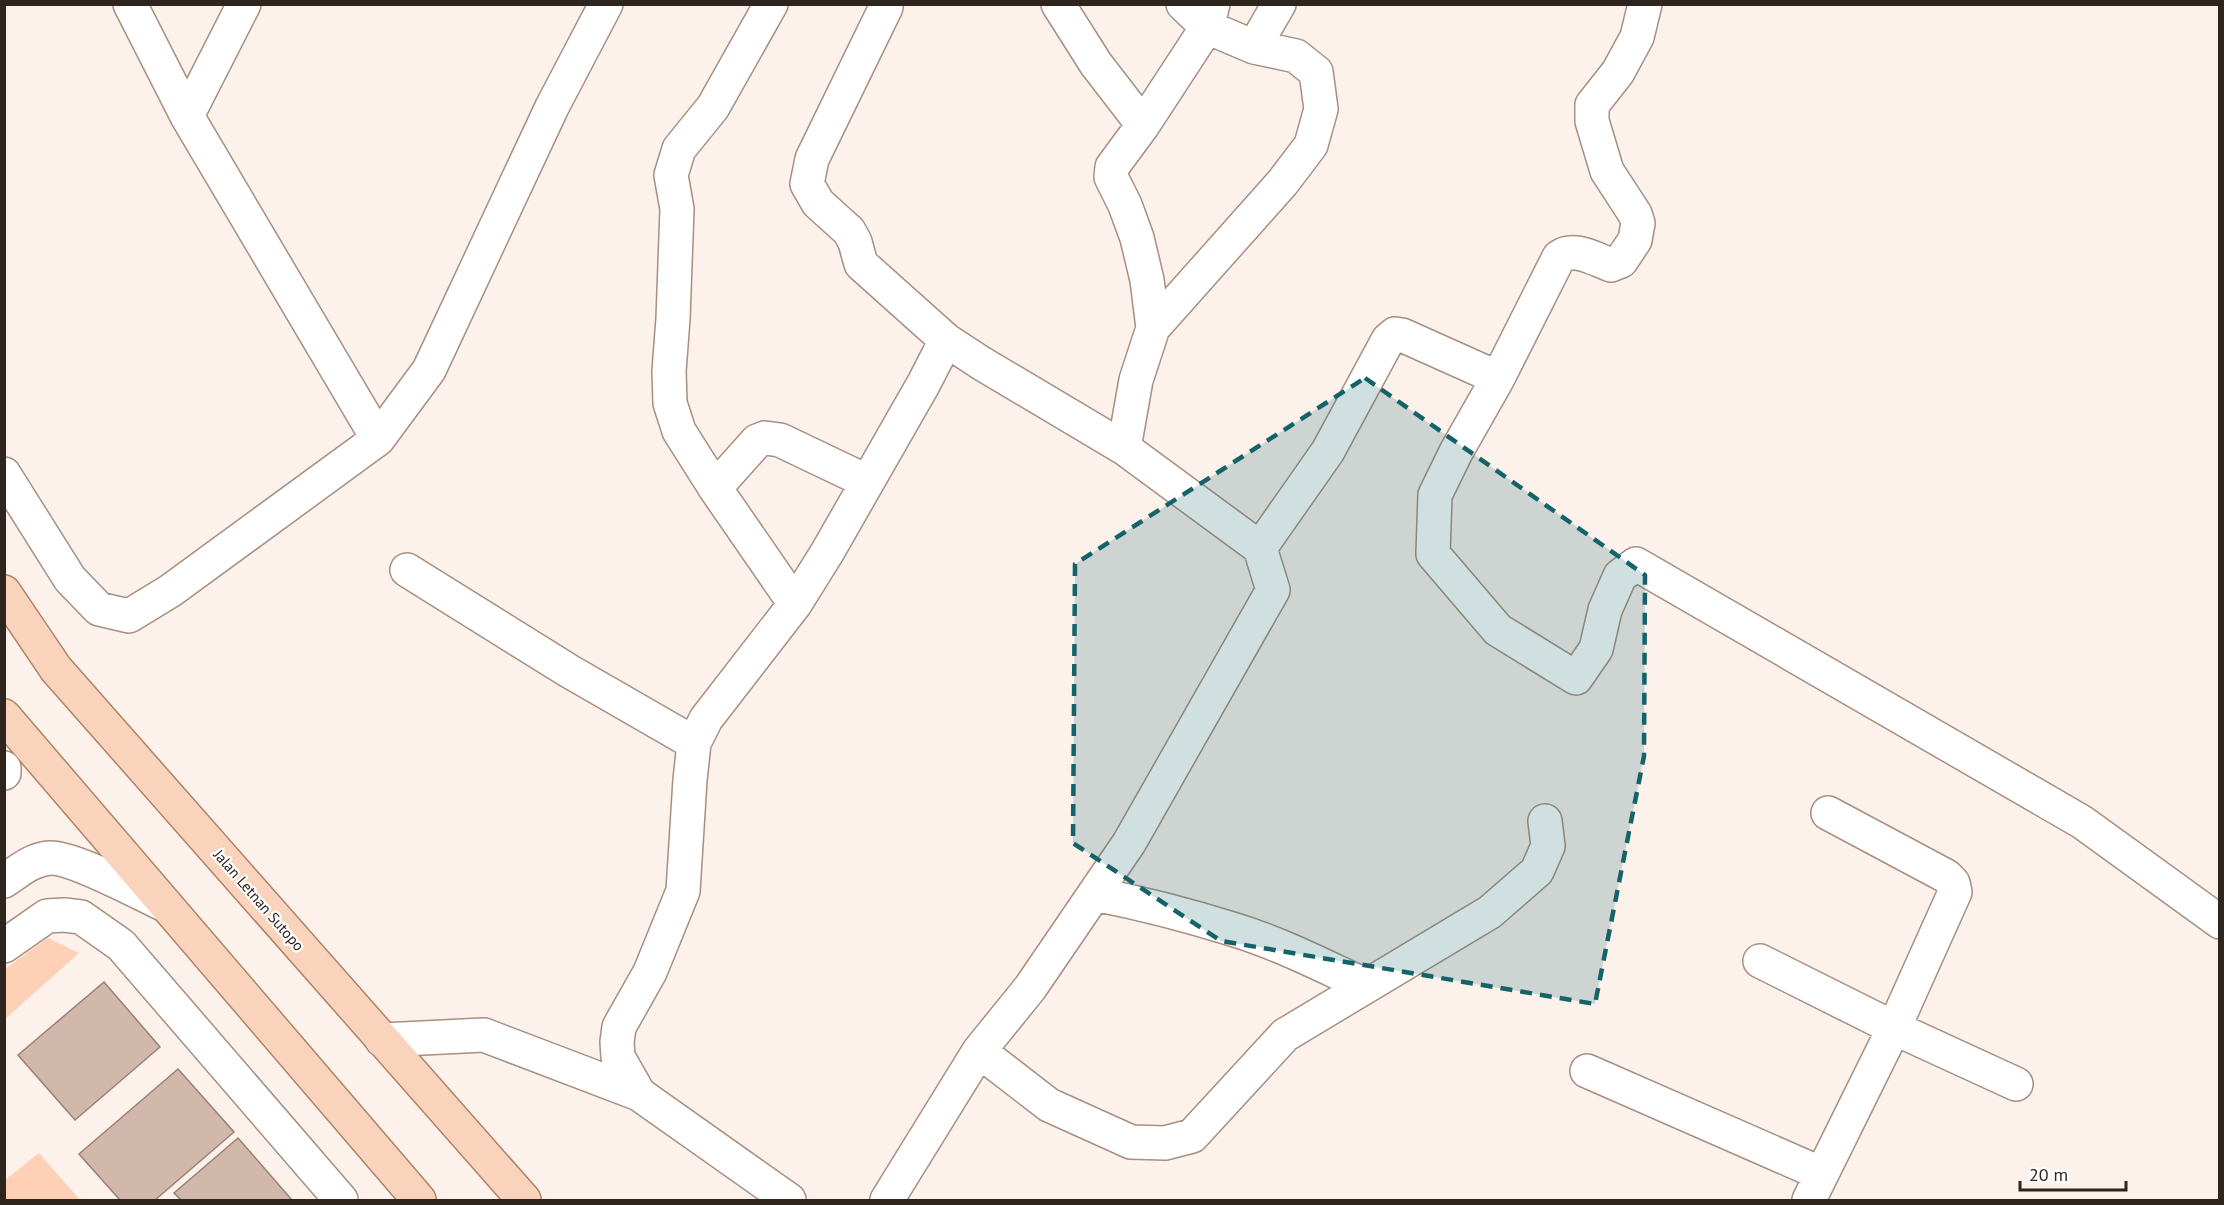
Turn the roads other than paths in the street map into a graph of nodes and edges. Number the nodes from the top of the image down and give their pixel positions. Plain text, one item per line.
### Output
1 (130, 4) edge
2 (244, 4) edge
3 (606, 4) edge
4 (771, 4) edge
5 (1058, 4) edge
6 (1183, 4) edge
7 (1279, 4) edge
8 (1646, 4) edge
9 (881, 6) edge
10 (1210, 16) edge
11 (1254, 47) junction
12 (187, 116) junction
13 (1143, 125) junction
14 (1153, 328) junction
15 (946, 340) junction
16 (1498, 378) junction
17 (378, 439) junction
18 (1124, 448) junction
19 (4, 474) edge
20 (866, 482) junction
21 (715, 488) junction
22 (1260, 548) junction
23 (407, 570) dead end
24 (4, 592) edge
25 (795, 604) junction
26 (4, 716) edge
27 (694, 742) junction
28 (1828, 813) dead end
29 (1545, 821) dead end
30 (4, 881) edge
31 (1094, 894) junction
32 (165, 905) junction
33 (2220, 922) edge
34 (4, 946) edge
35 (1760, 961) dead end
36 (1367, 986) junction
37 (1894, 1028) junction
38 (438, 1038) junction
39 (381, 1040) junction
40 (979, 1052) junction
41 (1587, 1071) dead end
42 (415, 1075) junction
43 (2016, 1084) dead end
44 (639, 1094) junction
45 (1815, 1187) edge
46 (341, 1200) edge
47 (419, 1200) edge
48 (524, 1200) edge
49 (789, 1200) edge
50 (887, 1200) edge

1 - 12 street
2 - 12 street
3 - 17 street
4 - 21 street
5 - 13 street
6 - 10 street
7 - 11 street
8 - 16 street
9 - 15 street
10 - 11 street
10 - 13 street
11 - 14 street
12 - 17 street
13 - 14 street
14 - 18 street
15 - 18 street
15 - 20 street
16 - 22 street
16 - 33 street
17 - 19 street
18 - 22 street
20 - 21 street
20 - 25 street
21 - 25 street
22 - 31 street
23 - 27 street
24 - 39 main road, Jalan Letnan Sutopo
25 - 27 street
26 - 32 main road
27 - 44 street
28 - 37 street
29 - 36 street
30 - 32 street
31 - 36 street
31 - 40 street
32 - 47 main road
34 - 46 street
35 - 37 street
36 - 40 street
37 - 43 street
37 - 45 street
38 - 39 street
38 - 42 street
38 - 44 street
39 - 42 main road, Jalan Letnan Sutopo
40 - 50 street
41 - 45 street
42 - 48 main road, Jalan Letnan Sutopo
44 - 49 street

